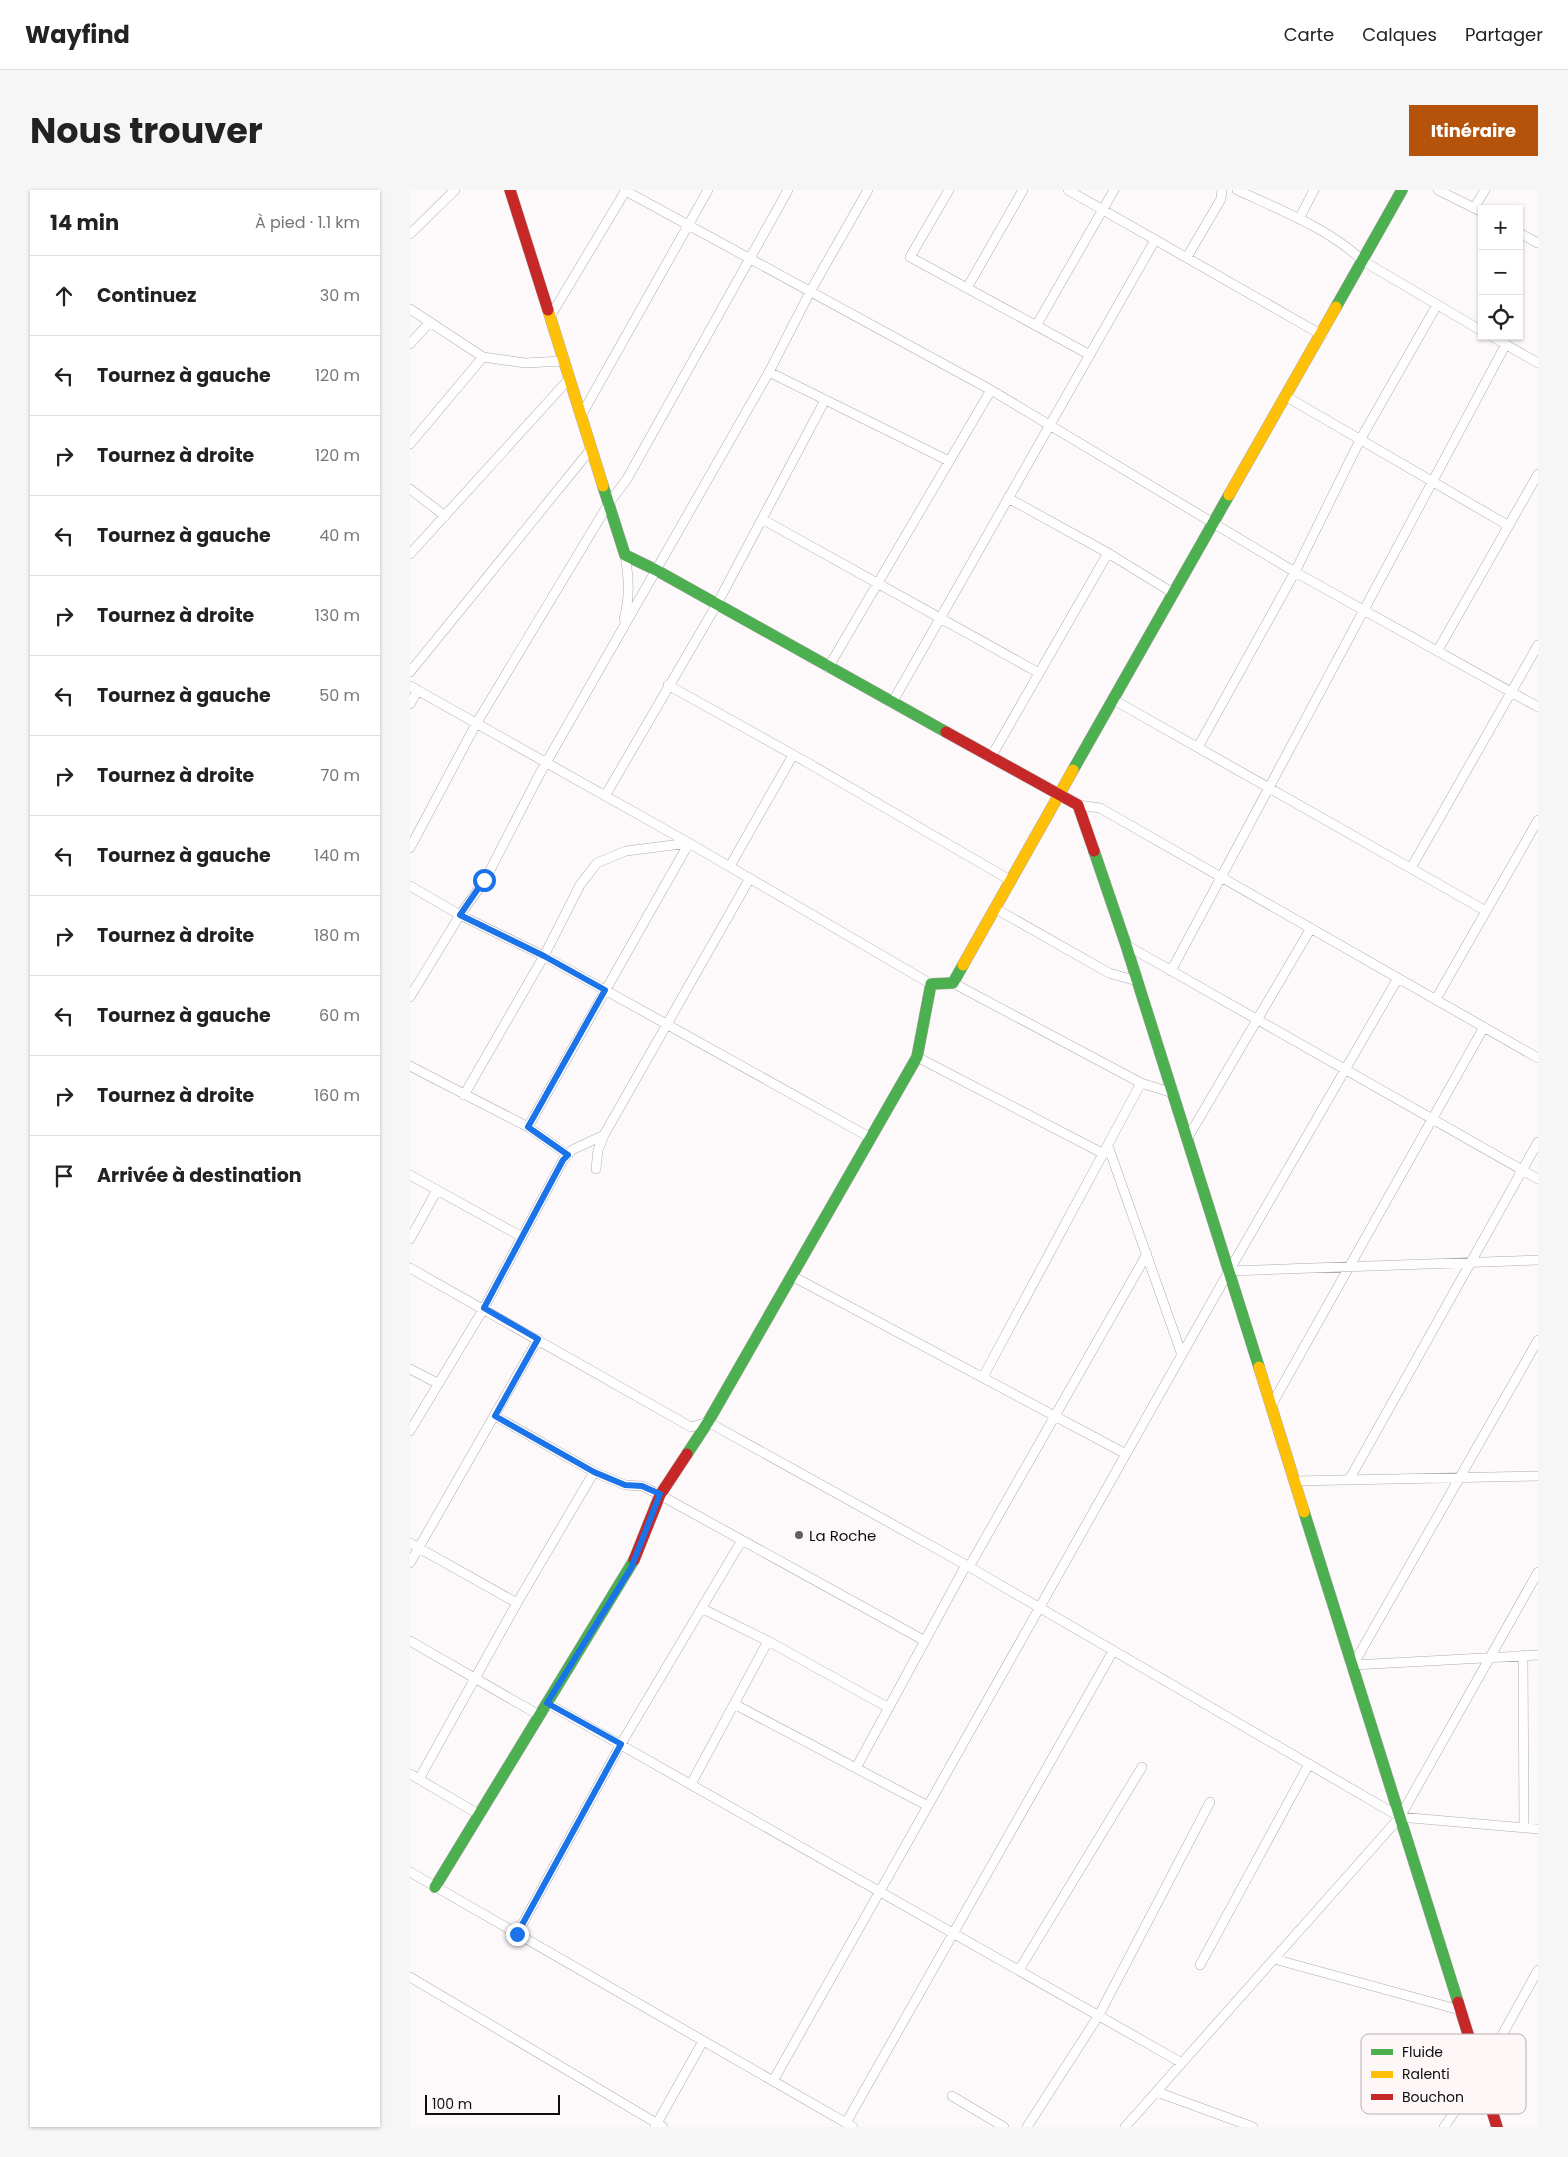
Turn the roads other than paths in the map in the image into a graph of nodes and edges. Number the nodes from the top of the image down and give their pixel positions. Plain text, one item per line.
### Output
1 (455, 190) edge
2 (510, 190) edge
3 (625, 190) edge
4 (708, 190) edge
5 (788, 190) edge
6 (868, 190) edge
7 (949, 190) edge
8 (1023, 190) edge
9 (1068, 190) edge
10 (1114, 190) edge
11 (1222, 190) edge
12 (1237, 190) edge
13 (1314, 190) edge
14 (1402, 190) edge
15 (1438, 190) edge
16 (1484, 190) edge
17 (1480, 205) edge
18 (1103, 210) junction
19 (1478, 210) edge
20 (1299, 219) junction
21 (689, 225) junction
22 (410, 234) edge
23 (1523, 235) edge
24 (1155, 240) junction
25 (1538, 243) edge
26 (1187, 257) junction
27 (750, 259) junction
28 (1363, 261) junction
29 (967, 288) junction
30 (811, 290) junction
31 (1437, 305) junction
32 (410, 309) edge
33 (550, 317) junction
34 (430, 322) junction
35 (1036, 326) junction
36 (1478, 329) edge
37 (1322, 335) junction
38 (1498, 340) edge
39 (410, 344) edge
40 (1506, 344) junction
41 (1090, 355) junction
42 (483, 357) junction
43 (564, 360) junction
44 (1538, 363) edge
45 (769, 372) junction
46 (569, 379) junction
47 (991, 390) junction
48 (1287, 397) junction
49 (825, 400) junction
50 (582, 414) junction
51 (1050, 424) junction
52 (1360, 440) junction
53 (410, 444) edge
54 (591, 449) junction
55 (949, 461) junction
56 (1538, 474) edge
57 (1432, 482) junction
58 (410, 488) edge
59 (1008, 498) junction
60 (609, 503) junction
61 (445, 516) junction
62 (762, 519) junction
63 (1213, 523) junction
64 (1509, 526) junction
65 (1108, 553) junction
66 (410, 554) edge
67 (625, 555) junction
68 (656, 570) junction
69 (1295, 572) junction
70 (877, 583) junction
71 (1173, 593) junction
72 (717, 604) junction
73 (1364, 609) junction
74 (940, 618) junction
75 (621, 631) junction
76 (1538, 645) edge
77 (1438, 650) junction
78 (828, 668) junction
79 (410, 672) edge
80 (1040, 673) junction
81 (668, 685) junction
82 (414, 688) edge
83 (1511, 692) junction
84 (1114, 700) junction
85 (892, 703) junction
86 (410, 704) edge
87 (1538, 707) edge
88 (476, 724) junction
89 (1198, 748) junction
90 (793, 755) junction
91 (991, 758) junction
92 (546, 763) junction
93 (1269, 788) junction
94 (605, 796) junction
95 (1060, 796) junction
96 (1078, 805) junction
97 (1537, 825) edge
98 (689, 843) junction
99 (410, 848) edge
100 (730, 866) junction
101 (1411, 868) junction
102 (1221, 877) junction
103 (750, 878) junction
104 (1010, 880) junction
105 (410, 886) edge
106 (996, 909) junction
107 (1486, 911) junction
108 (460, 915) junction
109 (1311, 928) junction
110 (1126, 945) junction
111 (544, 956) junction
112 (1171, 971) junction
113 (1398, 978) junction
114 (1137, 981) junction
115 (954, 983) junction
116 (931, 984) junction
117 (605, 990) junction
118 (410, 997) edge
119 (1436, 999) junction
120 (1258, 1020) junction
121 (666, 1024) junction
122 (1484, 1027) junction
123 (917, 1057) junction
124 (1538, 1058) edge
125 (410, 1066) edge
126 (1345, 1070) junction
127 (1141, 1083) junction
128 (1172, 1093) junction
129 (464, 1095) junction
130 (1432, 1119) junction
131 (528, 1127) junction
132 (604, 1136) junction
133 (870, 1138) junction
134 (1187, 1139) junction
135 (1538, 1142) edge
136 (1106, 1150) junction
137 (568, 1155) junction
138 (596, 1169) dead end
139 (1522, 1170) junction
140 (410, 1175) edge
141 (1538, 1179) edge
142 (437, 1190) junction
143 (522, 1237) junction
144 (410, 1239) edge
145 (1147, 1254) junction
146 (1538, 1260) edge
147 (1471, 1262) junction
148 (1349, 1266) junction
149 (410, 1268) edge
150 (1229, 1271) junction
151 (792, 1276) junction
152 (484, 1308) junction
153 (538, 1339) junction
154 (1538, 1340) edge
155 (1182, 1354) junction
156 (410, 1369) edge
157 (983, 1377) junction
158 (437, 1383) junction
159 (1271, 1406) junction
160 (495, 1416) junction
161 (1055, 1416) junction
162 (708, 1422) junction
163 (410, 1431) edge
164 (1126, 1454) junction
165 (594, 1472) junction
166 (1538, 1476) edge
167 (1460, 1478) junction
168 (1349, 1480) junction
169 (1295, 1481) junction
170 (660, 1494) junction
171 (742, 1540) junction
172 (410, 1543) edge
173 (419, 1548) junction
174 (410, 1563) edge
175 (967, 1566) junction
176 (1538, 1572) edge
177 (517, 1603) junction
178 (1039, 1608) junction
179 (703, 1609) junction
180 (410, 1641) edge
181 (768, 1641) junction
182 (925, 1641) junction
183 (1114, 1651) junction
184 (1538, 1655) edge
185 (1523, 1656) junction
186 (1490, 1657) junction
187 (1353, 1665) junction
188 (477, 1678) junction
189 (547, 1703) junction
190 (734, 1704) junction
191 (888, 1708) junction
192 (540, 1715) junction
193 (621, 1744) junction
194 (1310, 1764) junction
195 (1142, 1767) dead end
196 (856, 1768) junction
197 (410, 1774) edge
198 (419, 1779) junction
199 (691, 1784) junction
200 (1210, 1802) dead end
201 (928, 1806) junction
202 (480, 1815) junction
203 (1400, 1817) junction
204 (1524, 1828) junction
205 (1538, 1829) edge
206 (410, 1872) edge
207 (435, 1887) junction
208 (880, 1891) junction
209 (954, 1933) junction
210 (517, 1934) junction
211 (1274, 1959) junction
212 (1200, 1965) dead end
213 (1019, 1970) junction
214 (1538, 1970) edge
215 (410, 1976) edge
216 (1460, 2010) junction
217 (1098, 2015) junction
218 (1467, 2034) edge
219 (1503, 2034) edge
220 (703, 2041) junction
221 (1182, 2063) junction
222 (773, 2081) junction
223 (1157, 2092) junction
224 (952, 2096) dead end
225 (1453, 2114) edge
226 (1493, 2114) edge
227 (849, 2125) edge
228 (658, 2126) edge
229 (1004, 2127) edge
230 (1027, 2127) edge
231 (1126, 2127) edge
232 (1254, 2127) edge
233 (1444, 2127) edge
234 (1497, 2127) edge

1 - 22 street
2 - 33 street
3 - 21 street
3 - 33 street
4 - 21 street
5 - 27 street
6 - 30 street
7 - 29 street
8 - 29 street
9 - 18 street
10 - 18 street
11 - 26 street
12 - 20 street
13 - 20 street
14 - 28 street
15 - 19 street
16 - 17 street
18 - 24 street
18 - 35 street
20 - 28 street
21 - 27 street
21 - 50 street
23 - 25 street
24 - 26 street
24 - 41 street
26 - 37 street
27 - 30 street
27 - 60 street
28 - 31 street
28 - 37 street
29 - 35 street
30 - 45 street
30 - 47 street
31 - 36 street
31 - 52 street
32 - 34 street
33 - 43 street
34 - 39 street
34 - 42 street
35 - 41 street
37 - 48 street
38 - 40 street
40 - 44 street
40 - 57 street
41 - 51 street
42 - 43 street
42 - 53 street
43 - 46 street
45 - 49 street
45 - 68 street
46 - 50 street
46 - 61 street
47 - 51 street
47 - 55 street
48 - 52 street
48 - 63 street
49 - 55 street
49 - 62 street
50 - 54 street
51 - 59 street
51 - 63 street
52 - 57 street
52 - 69 street
54 - 60 street
54 - 79 street
55 - 70 street
56 - 64 street
57 - 64 street
57 - 73 street
58 - 61 street
59 - 65 street
59 - 74 street
60 - 67 street
60 - 88 street
61 - 66 street
62 - 70 street
62 - 72 street
63 - 69 street
63 - 71 street
64 - 77 street
65 - 71 street
65 - 80 street
67 - 68 street
67 - 75 street
68 - 72 street
68 - 75 street
69 - 73 street
69 - 89 street
70 - 74 street
70 - 78 street
71 - 84 street
72 - 78 street
72 - 81 street
73 - 77 street
73 - 93 street
74 - 80 street
74 - 85 street
75 - 92 street
76 - 83 street
77 - 83 street
78 - 85 street
80 - 91 street
81 - 90 street
81 - 94 street
82 - 86 street
82 - 88 street
83 - 87 street
83 - 101 street
84 - 89 street
84 - 95 street
85 - 91 street
88 - 92 street
88 - 99 street
89 - 93 street
90 - 100 street
90 - 104 street
91 - 95 street
92 - 94 street
92 - 108 street
93 - 101 street
93 - 102 street
94 - 98 street
95 - 96 street
95 - 104 street
96 - 102 street
96 - 110 street
97 - 107 street
98 - 100 street
98 - 111 street
98 - 117 street
100 - 103 street
101 - 107 street
102 - 109 street
102 - 112 street
103 - 116 street
103 - 121 street
104 - 106 street
105 - 108 street
106 - 114 street
106 - 115 street
107 - 119 street
108 - 111 street
108 - 118 street
109 - 113 street
109 - 120 street
110 - 112 street
110 - 114 street
111 - 117 street
111 - 129 street
112 - 120 street
113 - 119 street
113 - 126 street
114 - 128 street
115 - 116 street
115 - 127 street
116 - 123 street
117 - 121 street
117 - 131 street
119 - 122 street
120 - 126 street
120 - 134 street
121 - 132 street
121 - 133 street
122 - 124 street
122 - 130 street
123 - 133 street
123 - 136 street
125 - 129 street
126 - 130 street
126 - 150 street
127 - 128 street
127 - 136 street
128 - 134 street
129 - 131 street
130 - 139 street
130 - 148 street
131 - 137 street
132 - 137 street
132 - 138 street
133 - 151 street
134 - 150 street
135 - 139 street
136 - 145 street
136 - 157 street
137 - 143 street
139 - 141 street
139 - 147 street
140 - 142 street
142 - 143 street
142 - 144 street
143 - 152 street
145 - 155 street
145 - 161 street
146 - 147 street
147 - 148 street
147 - 168 street
148 - 150 street
148 - 159 street
149 - 152 street
150 - 155 street
150 - 159 street
151 - 157 street
151 - 162 street
152 - 153 street
152 - 158 street
153 - 160 street
153 - 162 street
154 - 167 street
155 - 164 street
156 - 158 street
157 - 161 street
158 - 163 street
159 - 169 street
160 - 165 street
160 - 173 street
161 - 164 street
161 - 175 street
162 - 170 street
162 - 175 street
164 - 178 street
165 - 170 street
165 - 177 street
166 - 167 street
167 - 168 street
167 - 187 street
168 - 169 street
169 - 187 street
170 - 171 street
170 - 189 street
171 - 179 street
171 - 182 street
172 - 173 street
173 - 174 street
173 - 177 street
175 - 178 street
175 - 182 street
176 - 186 street
177 - 188 street
178 - 183 street
178 - 201 street
179 - 181 street
179 - 193 street
180 - 188 street
181 - 190 street
181 - 191 street
182 - 191 street
183 - 194 street
183 - 209 street
184 - 185 street
185 - 186 street
185 - 204 street
186 - 187 street
186 - 203 street
187 - 203 street
188 - 192 street
188 - 198 street
189 - 192 street
189 - 193 street
190 - 196 street
190 - 199 street
191 - 196 street
192 - 202 street
193 - 199 street
193 - 210 street
194 - 203 street
194 - 212 street
195 - 213 street
196 - 201 street
197 - 198 street
198 - 202 street
199 - 208 street
200 - 217 street
201 - 208 street
202 - 207 street
203 - 204 street
203 - 211 street
203 - 216 street
204 - 205 street
206 - 207 street
207 - 210 street
208 - 209 street
208 - 222 street
209 - 213 street
209 - 227 street
210 - 220 street
211 - 216 street
211 - 221 street
213 - 217 street
214 - 219 street
215 - 228 street
216 - 218 street
217 - 221 street
217 - 230 street
220 - 222 street
220 - 228 street
221 - 223 street
222 - 227 street
223 - 231 street
223 - 232 street
224 - 229 street
225 - 233 street
226 - 234 street

